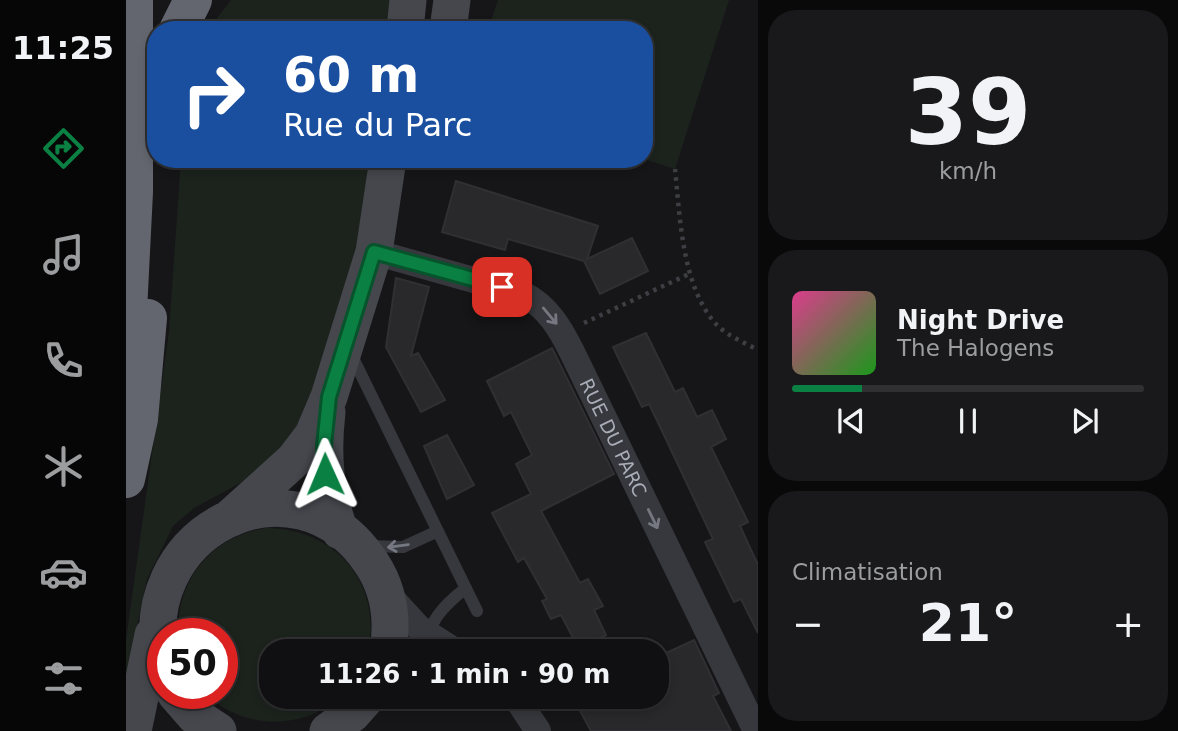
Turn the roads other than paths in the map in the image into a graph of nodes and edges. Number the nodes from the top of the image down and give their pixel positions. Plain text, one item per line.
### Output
1 (134, 0) edge
2 (194, 0) edge
3 (408, 0) edge
4 (452, 0) edge
5 (183, 21) edge
6 (406, 21) edge
7 (449, 21) edge
8 (160, 168) edge
9 (387, 168) edge
10 (409, 168) edge
11 (374, 252) junction
12 (346, 344) junction
13 (126, 351) edge
14 (329, 397) junction
15 (126, 479) edge
16 (231, 516) junction
17 (438, 531) junction
18 (348, 537) junction
19 (466, 588) junction
20 (385, 590) junction
21 (477, 611) dead end
22 (156, 618) edge
23 (389, 639) edge
24 (422, 639) edge
25 (426, 639) edge
26 (147, 665) edge
27 (189, 709) edge
28 (356, 709) edge
29 (524, 709) edge
30 (133, 731) edge
31 (218, 731) edge
32 (328, 731) edge
33 (538, 731) edge
34 (756, 731) edge

1 - 13 highway
2 - 5 highway
3 - 6 main road
4 - 7 main road
8 - 15 highway
9 - 11 main road
10 - 11 main road
11 - 12 main road
11 -> 34 street, RUE DU PARC
12 - 14 main road
12 - 17 lane
14 - 16 main road
14 - 18 main road
16 - 18 main road
16 - 22 main road
17 -> 18 lane
17 - 19 lane
18 - 20 main road
19 - 21 lane
19 - 25 lane
20 - 23 main road
20 - 24 street
26 - 30 main road
27 - 31 main road
28 - 32 main road
29 - 33 street

